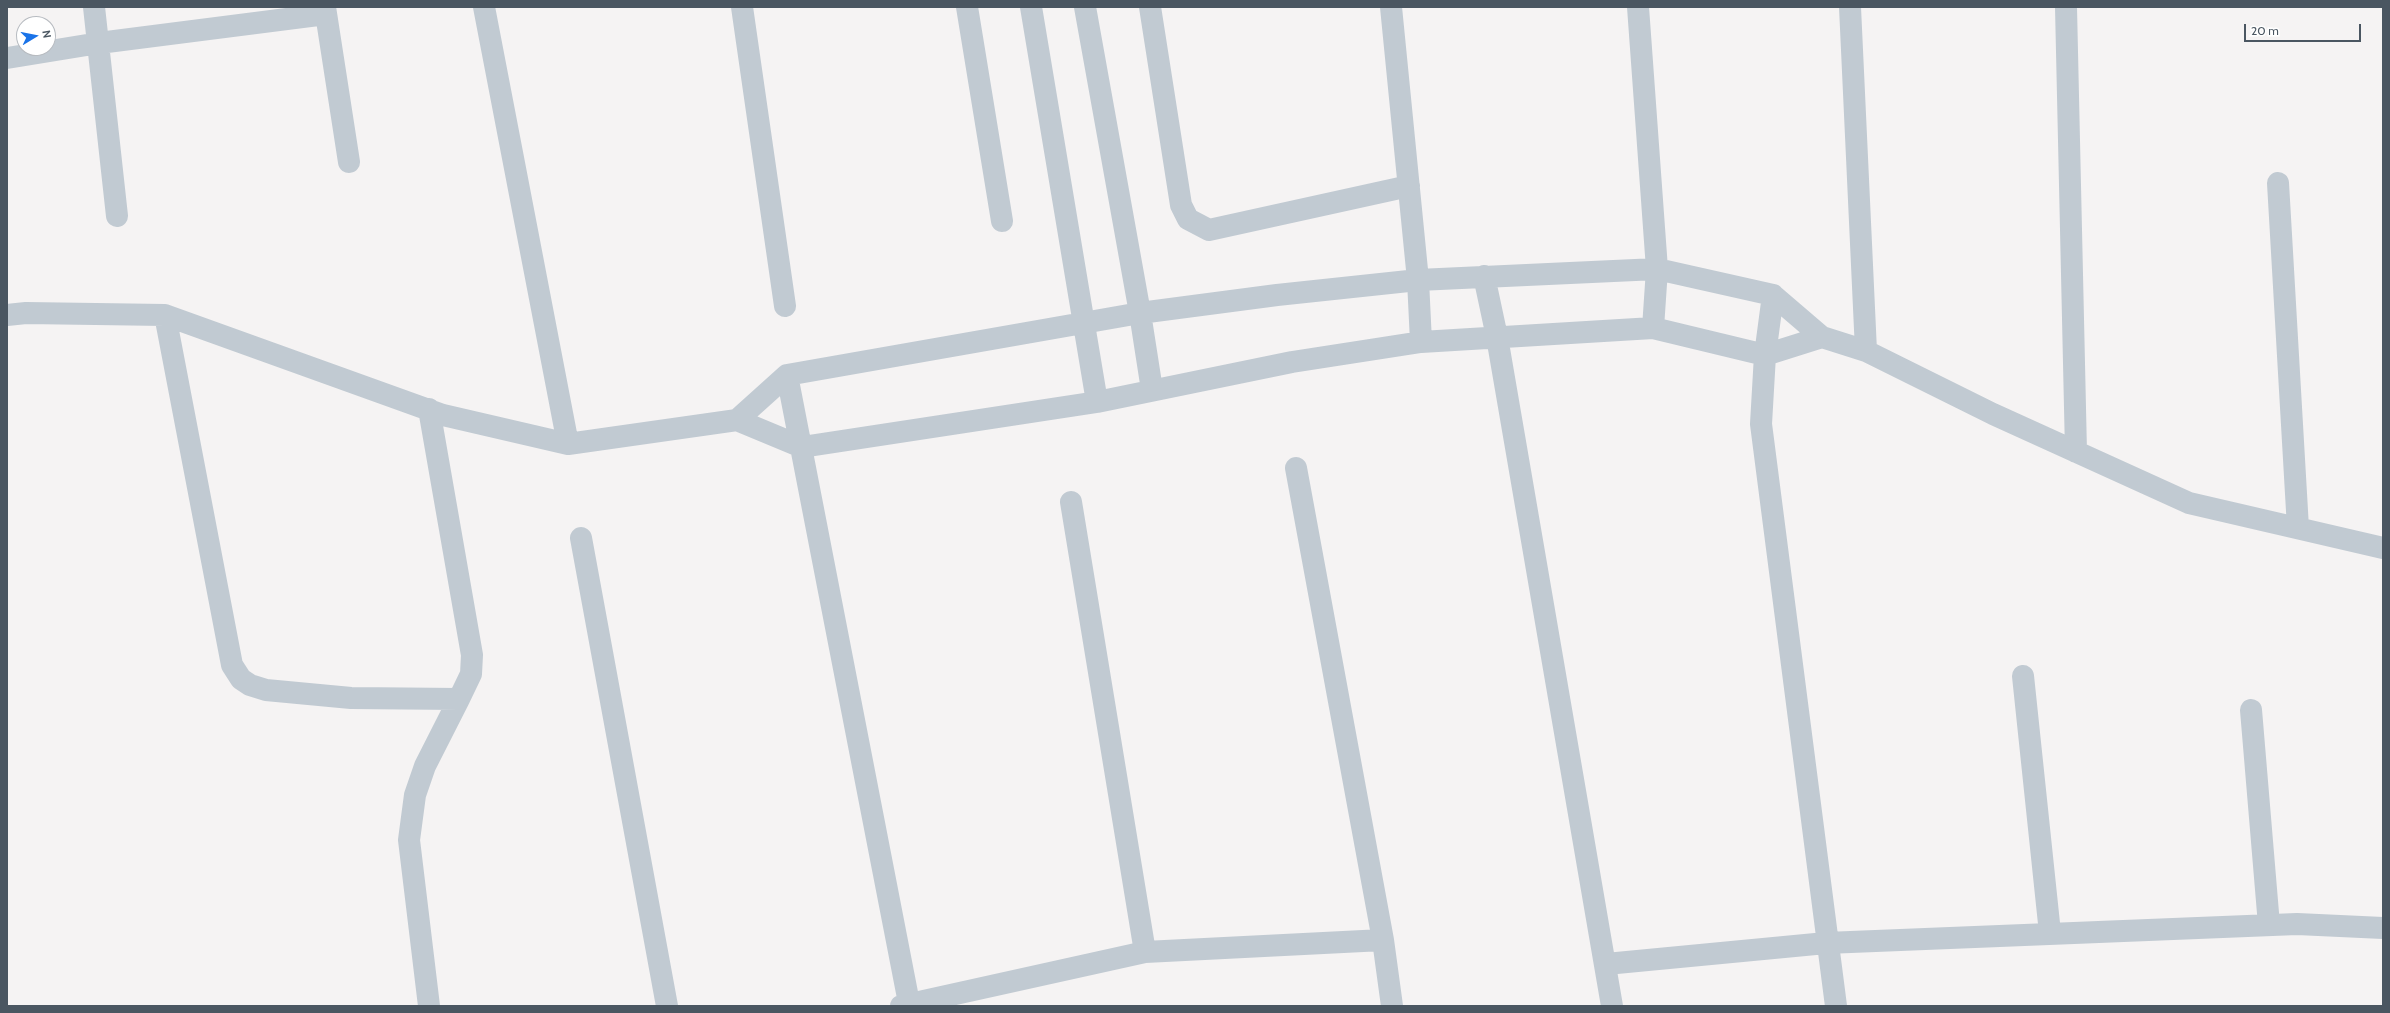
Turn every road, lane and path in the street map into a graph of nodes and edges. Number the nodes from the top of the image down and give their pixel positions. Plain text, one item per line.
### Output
1 (94, 7) edge
2 (484, 7) edge
3 (742, 7) edge
4 (968, 7) edge
5 (1032, 7) edge
6 (1085, 7) edge
7 (1150, 7) edge
8 (1391, 7) edge
9 (1638, 7) edge
10 (1850, 7) edge
11 (2066, 7) edge
12 (326, 11) edge
13 (99, 43) junction
14 (7, 58) edge
15 (349, 162) dead end
16 (2278, 183) dead end
17 (1409, 186) junction
18 (117, 216) dead end
19 (1002, 221) dead end
20 (1657, 269) junction
21 (1484, 276) junction
22 (1418, 280) junction
23 (1773, 295) junction
24 (785, 306) dead end
25 (1140, 313) junction
26 (7, 315) edge
27 (165, 315) junction
28 (1085, 322) junction
29 (1653, 328) junction
30 (1497, 337) junction
31 (1822, 337) junction
32 (1422, 342) junction
33 (1866, 351) junction
34 (1765, 355) junction
35 (787, 375) junction
36 (1152, 390) junction
37 (1098, 402) junction
38 (436, 412) junction
39 (737, 420) junction
40 (560, 443) junction
41 (802, 447) junction
42 (2076, 452) junction
43 (1296, 468) dead end
44 (1071, 502) dead end
45 (2298, 528) junction
46 (582, 538) dead end
47 (2383, 548) edge
48 (2023, 676) dead end
49 (459, 699) junction
50 (2252, 710) dead end
51 (2269, 925) junction
52 (2383, 928) edge
53 (2050, 933) junction
54 (1383, 940) junction
55 (1826, 943) junction
56 (1145, 952) junction
57 (1606, 964) junction
58 (905, 1004) edge
59 (429, 1006) edge
60 (667, 1006) edge
61 (1392, 1006) edge
62 (1612, 1006) edge
63 (1836, 1006) edge

1 - 13 street
2 - 40 street
3 - 24 street
4 - 19 street
5 - 28 street
6 - 25 street
7 - 17 street
8 - 17 street
9 - 20 street
10 - 33 street
11 - 42 street
12 - 13 street
12 - 15 street
13 - 14 street
13 - 18 street
16 - 45 street
17 - 22 street
20 - 21 street
20 - 23 street
20 - 29 street
21 - 22 street
21 - 30 street
22 - 25 street
22 - 32 street
23 - 31 street
23 - 34 street
25 - 28 street
25 - 36 street
26 - 27 street
27 - 38 street
27 - 49 street
28 - 35 street
28 - 37 street
29 - 30 street
29 - 34 street
30 - 32 street
30 - 57 street
31 - 33 street
31 - 34 street
32 - 36 street
33 - 42 street
34 - 55 street
35 - 39 street
35 - 41 street
36 - 37 street
37 - 41 street
38 - 40 street
38 - 49 street
39 - 40 street
39 - 41 street
41 - 58 street
42 - 45 street
43 - 54 street
44 - 56 street
45 - 47 street
46 - 60 street
48 - 53 street
49 - 59 street
50 - 51 street
51 - 52 street
51 - 53 street
53 - 55 street
54 - 56 street
54 - 61 street
55 - 57 street
55 - 63 street
56 - 58 street
57 - 62 street

